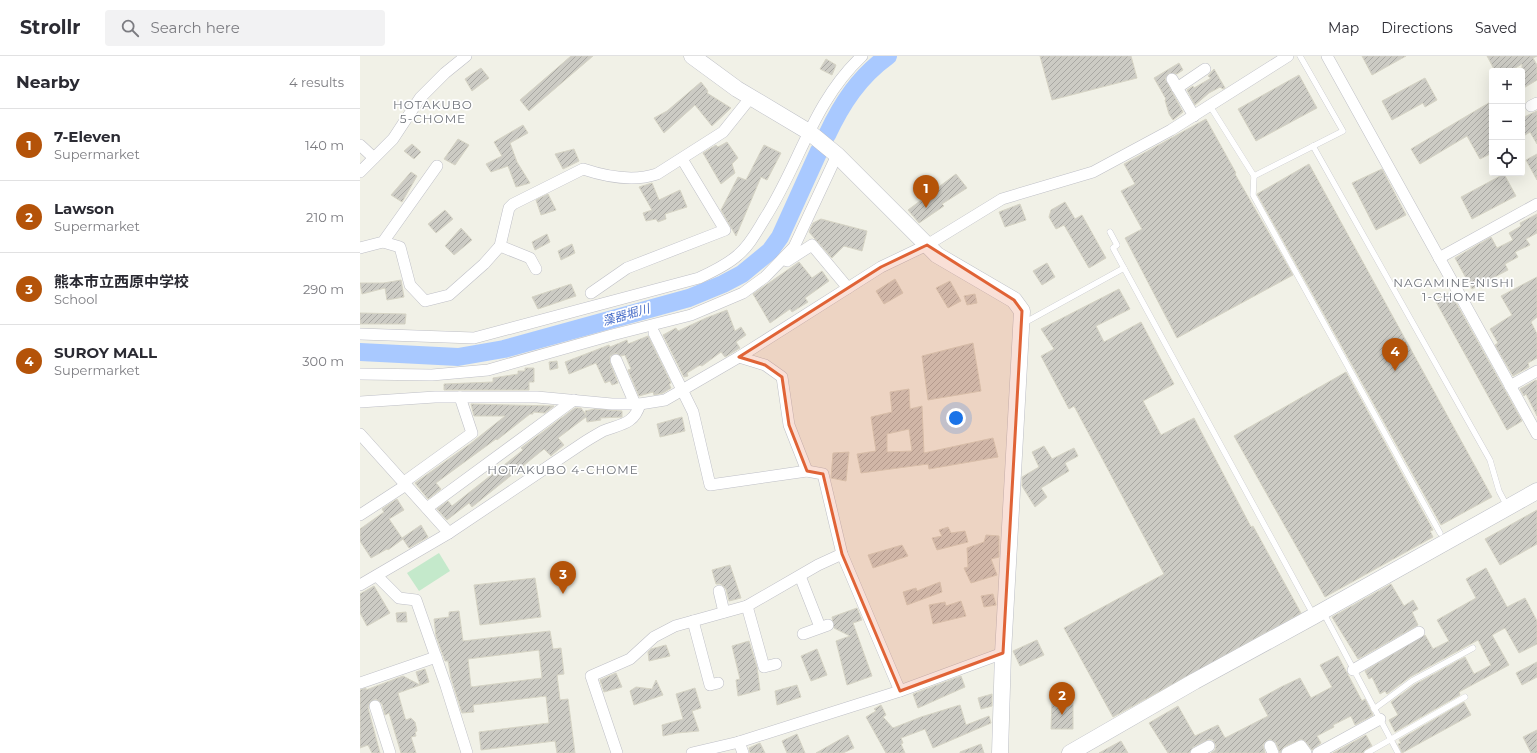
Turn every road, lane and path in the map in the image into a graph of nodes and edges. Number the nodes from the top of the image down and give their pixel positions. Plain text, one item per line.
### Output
1 (466, 56) edge
2 (692, 56) edge
3 (862, 56) edge
4 (1288, 56) edge
5 (1300, 56) edge
6 (1327, 56) edge
7 (1205, 69) dead end
8 (751, 97) junction
9 (1210, 106) junction
10 (1194, 116) junction
11 (809, 132) junction
12 (360, 145) edge
13 (1313, 146) junction
14 (837, 155) junction
15 (374, 158) junction
16 (682, 159) junction
17 (437, 166) dead end
18 (360, 172) edge
19 (1254, 176) junction
20 (1537, 204) edge
21 (1110, 232) dead end
22 (383, 242) junction
23 (927, 245) junction
24 (500, 246) junction
25 (360, 248) edge
26 (1439, 258) junction
27 (1124, 268) junction
28 (536, 269) dead end
29 (773, 270) junction
30 (848, 288) junction
31 (591, 293) dead end
32 (1022, 324) junction
33 (654, 333) dead end
34 (360, 334) edge
35 (739, 357) junction
36 (616, 360) dead end
37 (1537, 371) edge
38 (360, 374) edge
39 (1510, 386) junction
40 (681, 390) junction
41 (460, 397) junction
42 (574, 400) junction
43 (360, 402) edge
44 (637, 404) junction
45 (1534, 419) edge
46 (360, 434) edge
47 (1537, 434) edge
48 (807, 471) junction
49 (405, 483) junction
50 (1537, 491) edge
51 (1508, 507) junction
52 (427, 508) junction
53 (360, 515) edge
54 (449, 533) junction
55 (1440, 534) dead end
56 (842, 554) junction
57 (377, 576) junction
58 (800, 576) junction
59 (360, 585) edge
60 (719, 591) dead end
61 (748, 606) junction
62 (724, 612) junction
63 (1318, 614) junction
64 (693, 621) junction
65 (1419, 632) dead end
66 (803, 634) dead end
67 (1473, 648) dead end
68 (1003, 653) junction
69 (436, 657) junction
70 (776, 664) dead end
71 (1353, 670) junction
72 (360, 683) edge
73 (710, 685) dead end
74 (900, 691) junction
75 (1465, 697) dead end
76 (375, 706) dead end
77 (1377, 714) junction
78 (1391, 740) junction
79 (739, 742) junction
80 (1209, 746) dead end
81 (1077, 751) edge
82 (390, 753) edge
83 (467, 753) edge
84 (618, 753) edge
85 (692, 753) edge
86 (743, 753) edge
87 (1000, 753) edge
88 (1196, 753) edge
89 (1287, 753) edge
90 (1306, 753) edge
91 (1318, 753) edge
92 (1368, 753) edge
93 (1398, 753) edge

1 - 15 street
2 - 8 street
3 - 11 street
4 - 9 street
5 - 13 lane
6 - 26 street
7 - 10 street
8 - 11 street
8 - 16 street
9 - 10 street
9 - 19 lane
10 - 23 street
11 - 14 street
11 - 34 street
12 - 15 street
13 - 19 lane
13 - 51 lane
14 - 23 street
14 - 29 street
15 - 18 street
16 - 24 street
16 - 31 street
17 - 22 street
19 - 55 lane
20 - 26 street
21 - 27 lane
22 - 24 street
22 - 25 street
23 - 30 street
23 - 32 street
24 - 28 street
26 - 39 street
27 - 32 lane
27 - 63 lane
29 - 30 street
29 - 38 street
30 - 35 street
32 - 68 street
33 - 40 street
35 - 40 street
35 - 48 street
36 - 44 street
37 - 39 street
39 - 45 street
40 - 44 street
40 - 48 street
41 - 42 street
41 - 43 street
41 - 49 street
42 - 44 street
42 - 52 street
44 - 54 street
45 - 47 street
46 - 49 street
48 - 56 street
49 - 52 street
49 - 53 street
50 - 51 street
51 - 63 street
52 - 54 street
54 - 57 street
56 - 58 street
56 - 74 street
57 - 59 street
57 - 69 street
58 - 61 street
58 - 66 street
60 - 62 street
61 - 62 street
61 - 70 street
62 - 64 street
63 - 71 lane
63 - 81 street
64 - 73 street
64 - 84 street
65 - 71 street
67 - 77 lane
68 - 74 street
68 - 87 street
69 - 72 street
69 - 83 street
71 - 77 lane
74 - 79 street
75 - 78 lane
76 - 82 street
77 - 78 lane
77 - 91 street
78 - 92 lane
78 - 93 lane
79 - 85 street
79 - 86 street
80 - 88 street
89 - 90 street

